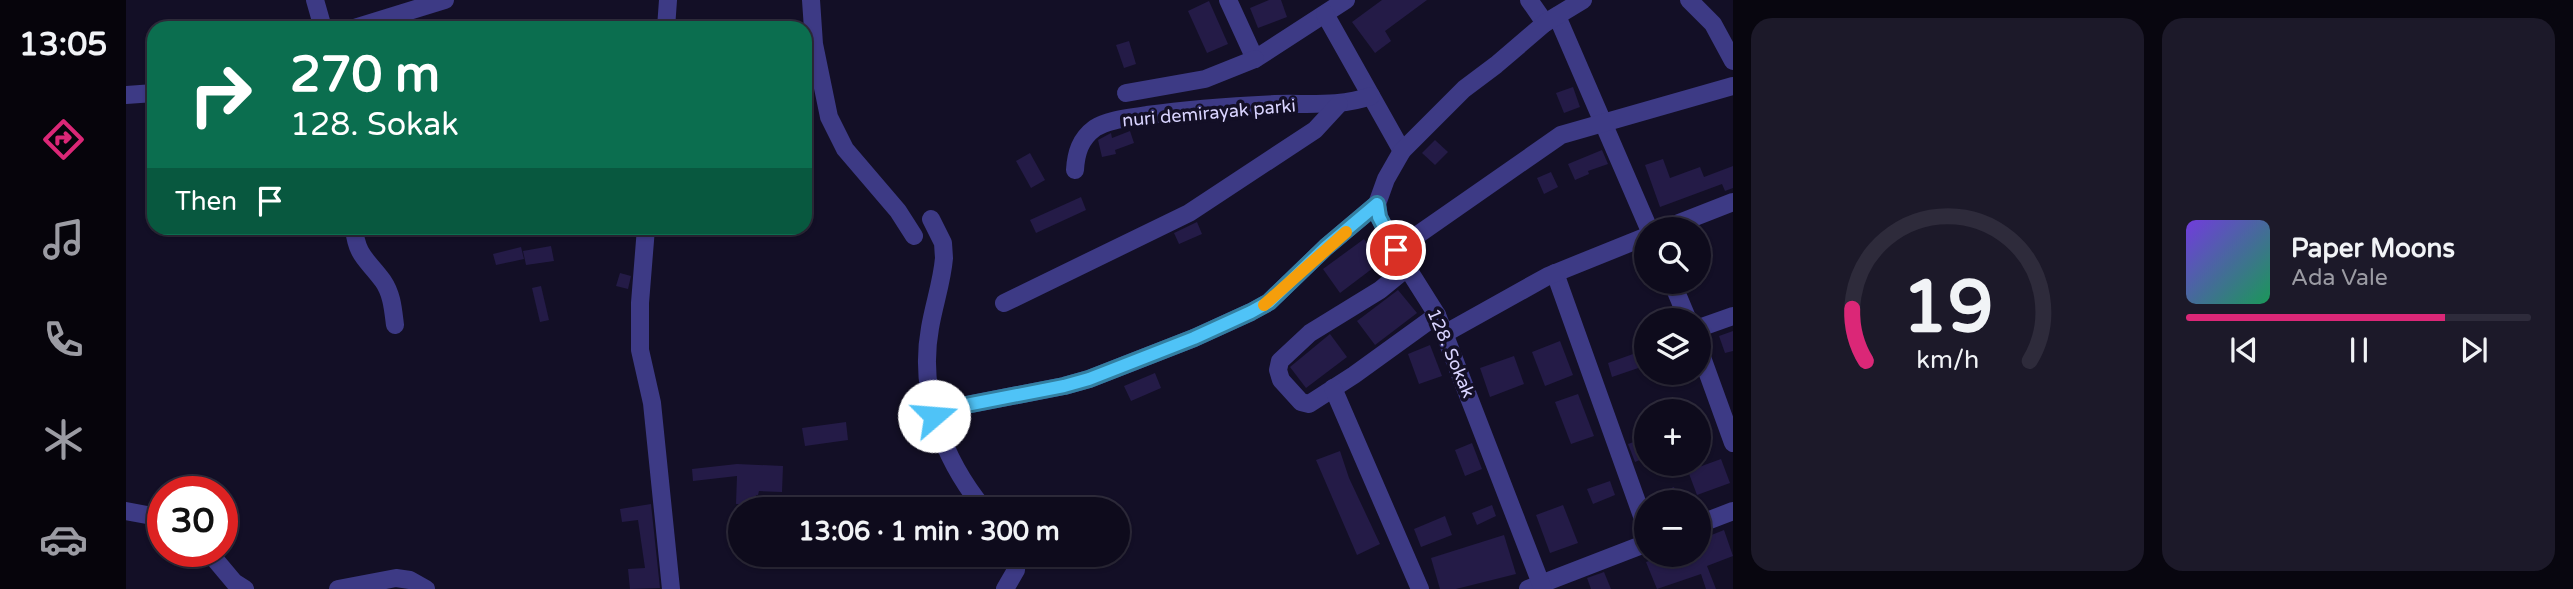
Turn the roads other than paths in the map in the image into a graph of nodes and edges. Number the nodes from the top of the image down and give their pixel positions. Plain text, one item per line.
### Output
1 (315, 0) edge
2 (445, 0) edge
3 (668, 0) edge
4 (811, 0) edge
5 (1228, 0) edge
6 (1346, 0) edge
7 (1528, 0) edge
8 (1583, 0) edge
9 (1689, 0) edge
10 (1325, 14) junction
11 (1551, 19) junction
12 (321, 21) edge
13 (377, 21) edge
14 (666, 21) edge
15 (1255, 60) junction
16 (1733, 61) edge
17 (1733, 86) edge
18 (1126, 93) dead end
19 (147, 94) edge
20 (126, 95) edge
21 (1371, 96) junction
22 (1339, 104) junction
23 (1602, 122) junction
24 (1402, 152) junction
25 (1075, 170) dead end
26 (1733, 202) edge
27 (1377, 204) junction
28 (1644, 217) edge
29 (1695, 217) edge
30 (931, 219) dead end
31 (355, 235) edge
32 (645, 235) edge
33 (914, 236) dead end
34 (1634, 241) edge
35 (1396, 250) junction
36 (1408, 267) junction
37 (1555, 273) junction
38 (1004, 303) dead end
39 (1437, 315) junction
40 (1733, 316) edge
41 (1711, 324) edge
42 (395, 325) dead end
43 (1444, 334) junction
44 (1711, 382) edge
45 (1334, 388) junction
46 (934, 416) junction
47 (1733, 443) edge
48 (1634, 494) edge
49 (975, 497) edge
50 (126, 511) edge
51 (1733, 511) edge
52 (147, 515) edge
53 (1711, 519) edge
54 (1634, 548) edge
55 (221, 567) edge
56 (1016, 567) edge
57 (1537, 588) edge
58 (245, 589) edge
59 (338, 589) edge
60 (426, 589) edge
61 (671, 589) edge
62 (1005, 589) edge
63 (1420, 589) edge

1 - 12 street
2 - 13 street
3 - 14 street
4 - 33 street
5 - 15 street
6 - 10 street
7 - 11 street
8 - 11 street
9 - 16 street
10 - 15 street
10 - 21 street
11 - 23 street
11 - 24 street
15 - 18 street
17 - 23 street
19 - 20 street
21 - 22 street, nuri demirayak parki
21 - 24 street
22 - 25 street, nuri demirayak parki
22 - 38 street
23 - 28 street
23 - 35 street
24 - 27 street
26 - 29 street
27 - 35 street, 128. Sokak
27 - 46 street
30 - 46 street
31 - 42 street
32 - 61 street
34 - 37 street
35 - 36 street, 128. Sokak
36 - 39 street, 128. Sokak
36 - 45 street
37 - 43 street
37 - 48 street
39 - 43 street, 128. Sokak
39 - 45 street
40 - 41 street
43 - 57 street, 128. Sokak
44 - 47 street
45 - 63 street
46 - 49 street
50 - 52 street
51 - 53 street
54 - 57 street
55 - 58 street
56 - 62 street
59 - 60 street

